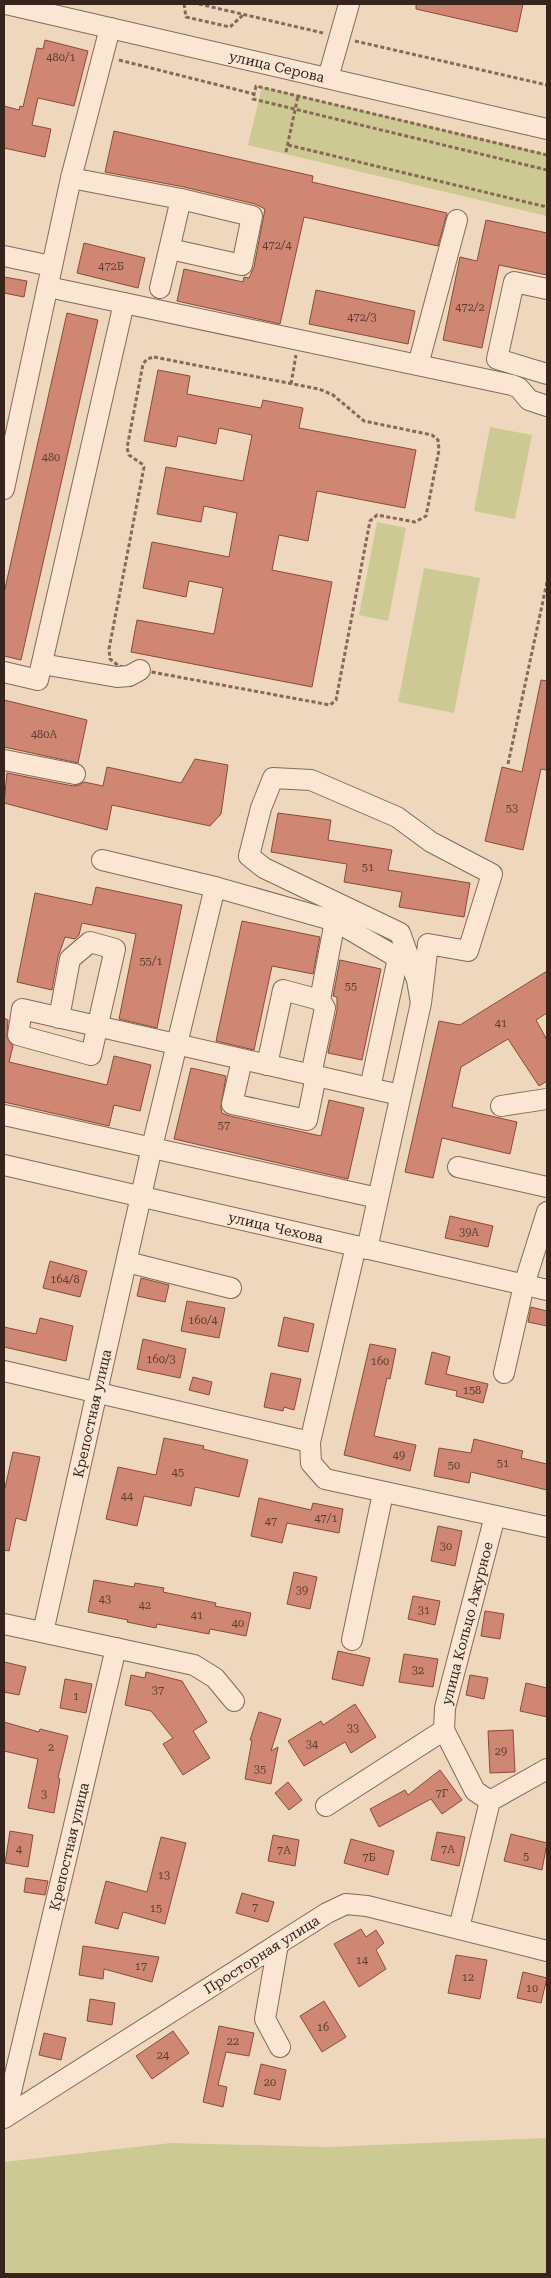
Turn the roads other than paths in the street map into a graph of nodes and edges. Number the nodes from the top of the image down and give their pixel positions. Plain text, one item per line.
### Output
1 (349, 4) edge
2 (19, 5) edge
3 (110, 28) junction
4 (328, 78) junction
5 (547, 129) edge
6 (71, 178) junction
7 (181, 199) junction
8 (456, 220) dead end
9 (170, 250) junction
10 (4, 256) edge
11 (51, 266) junction
12 (48, 287) junction
13 (160, 288) dead end
14 (547, 289) edge
15 (124, 303) junction
16 (418, 365) junction
17 (547, 374) edge
18 (547, 406) edge
19 (4, 489) edge
20 (42, 664) junction
21 (140, 670) road end
22 (4, 672) edge
23 (4, 760) edge
24 (75, 774) dead end
25 (102, 860) dead end
26 (215, 887) junction
27 (335, 921) junction
28 (320, 1000) junction
29 (421, 1002) junction
30 (58, 1018) junction
31 (99, 1027) junction
32 (178, 1045) junction
33 (242, 1060) junction
34 (267, 1065) junction
35 (314, 1075) junction
36 (370, 1088) junction
37 (400, 1094) junction
38 (547, 1099) edge
39 (501, 1106) dead end
40 (4, 1115) edge
41 (152, 1147) junction
42 (4, 1165) edge
43 (458, 1167) dead end
44 (547, 1187) edge
45 (142, 1195) junction
46 (378, 1198) junction
47 (547, 1212) edge
48 (362, 1247) junction
49 (127, 1262) junction
50 (524, 1285) junction
51 (231, 1288) dead end
52 (547, 1290) edge
53 (4, 1372) edge
54 (504, 1373) dead end
55 (97, 1393) junction
56 (310, 1442) junction
57 (383, 1493) junction
58 (495, 1516) junction
59 (547, 1527) edge
60 (4, 1624) edge
61 (43, 1632) junction
62 (352, 1640) dead end
63 (116, 1648) junction
64 (234, 1702) dead end
65 (444, 1730) junction
66 (547, 1769) edge
67 (490, 1801) junction
68 (326, 1806) dead end
69 (459, 1928) junction
70 (278, 1944) junction
71 (547, 1951) edge
72 (280, 2047) dead end
73 (4, 2117) edge

1 - 4 street
2 - 3 street, улица Серова
3 - 4 street, улица Серова
3 - 6 street
4 - 5 street, улица Серова
6 - 7 street
6 - 11 street
7 - 9 street
7 - 9 street
8 - 16 street
9 - 13 street
10 - 11 street
11 - 12 street
12 - 15 street
12 - 19 street
14 - 17 street
15 - 16 street
15 - 20 street
16 - 18 street
20 - 21 street
20 - 22 street
23 - 24 street
25 - 26 street
26 - 27 street
26 - 32 street, Крепостная улица
27 - 28 street
27 - 36 street
28 - 34 street
28 - 35 street
29 - 29 street
29 - 37 street
30 - 31 street
30 - 31 street
30 - 31 street
31 - 32 street
32 - 33 street
32 - 41 street, Крепостная улица
33 - 34 street
33 - 35 street
34 - 35 street
35 - 36 street
36 - 37 street
37 - 46 street
38 - 39 street
40 - 41 street
41 - 45 street, Крепостная улица
41 - 46 street
42 - 45 street, улица Чехова
43 - 44 street
45 - 48 street, улица Чехова
45 - 49 street, Крепостная улица
46 - 48 street
47 - 50 street
48 - 50 street, улица Чехова
48 - 56 street
49 - 51 street
49 - 55 street, Крепостная улица
50 - 52 street, улица Чехова
50 - 54 street
53 - 55 street
55 - 56 street
55 - 61 street, Крепостная улица
56 - 57 street
57 - 58 street
57 - 62 street
58 - 59 street
58 - 65 street, улица Кольцо Ажурное
60 - 61 street
61 - 63 street
63 - 64 street
63 - 73 street, Крепостная улица
65 - 67 street
65 - 68 street
66 - 67 street
67 - 69 street
69 - 70 street, Просторная улица
69 - 71 street, Просторная улица
70 - 72 street
70 - 73 street, Просторная улица

